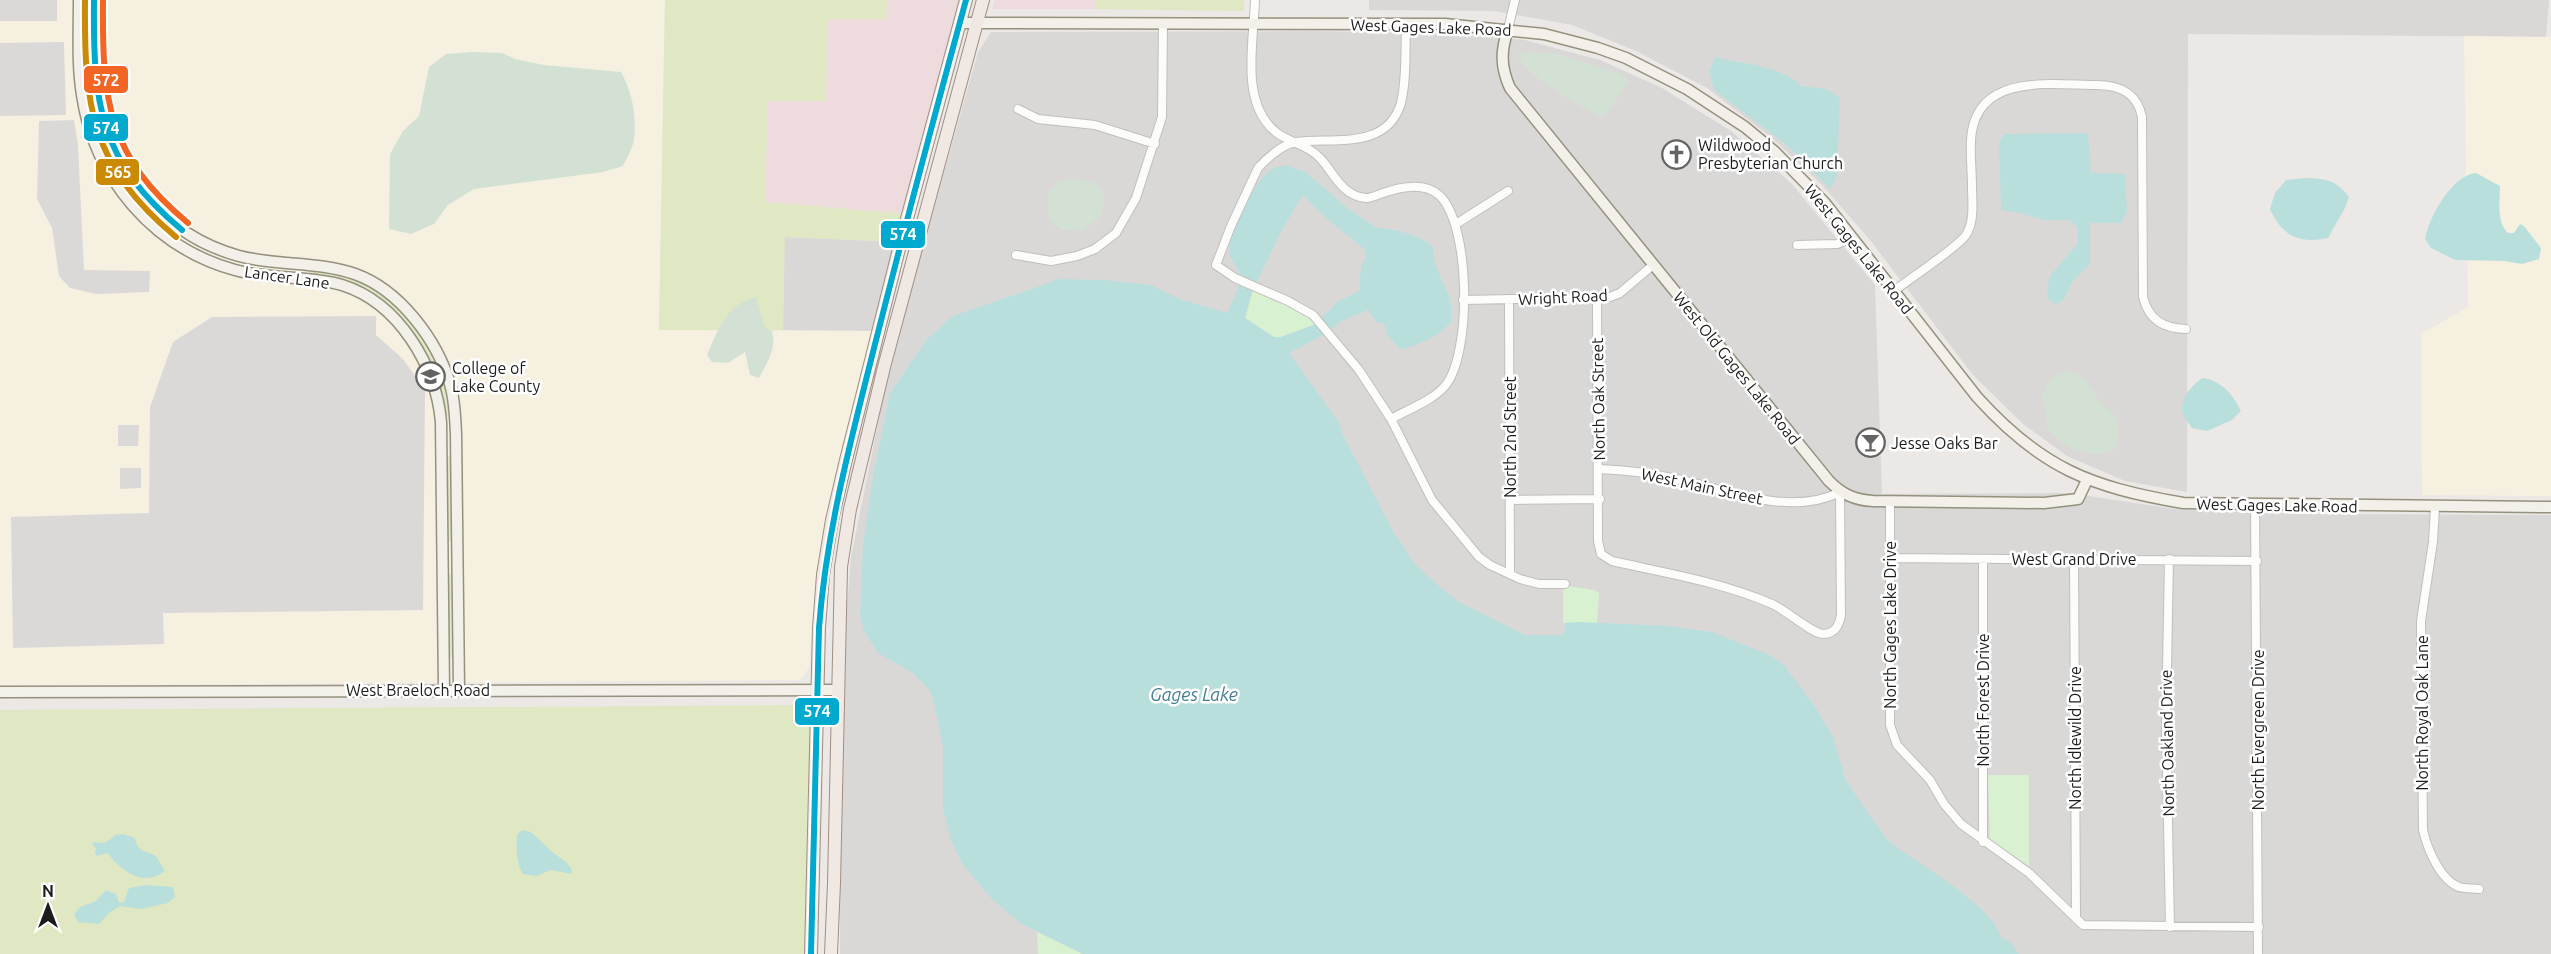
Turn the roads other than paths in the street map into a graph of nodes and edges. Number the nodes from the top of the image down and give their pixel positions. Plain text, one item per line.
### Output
1 (79, 0) edge
2 (94, 0) edge
3 (966, 0) edge
4 (982, 0) edge
5 (1255, 0) edge
6 (1515, 0) edge
7 (960, 23) junction
8 (976, 23) junction
9 (1163, 23) junction
10 (1254, 23) junction
11 (1406, 24) junction
12 (1509, 29) junction
13 (1018, 109) dead end
14 (1294, 142) junction
15 (1155, 144) junction
16 (1508, 191) dead end
17 (1456, 224) junction
18 (1852, 238) junction
19 (1797, 245) dead end
20 (1016, 255) dead end
21 (1653, 265) junction
22 (1894, 291) junction
23 (1509, 299) junction
24 (1597, 299) junction
25 (1463, 300) junction
26 (2186, 329) dead end
27 (1391, 419) junction
28 (1599, 469) junction
29 (2087, 480) junction
30 (1840, 492) junction
31 (1510, 500) junction
32 (1600, 500) junction
33 (1890, 501) junction
34 (2255, 505) junction
35 (2435, 507) junction
36 (2551, 507) edge
37 (1890, 558) junction
38 (1983, 559) junction
39 (2074, 559) junction
40 (2169, 559) junction
41 (2257, 561) junction
42 (1510, 574) junction
43 (1565, 584) dead end
44 (444, 690) junction
45 (459, 690) junction
46 (818, 690) junction
47 (836, 690) junction
48 (0, 692) edge
49 (1983, 842) junction
50 (2479, 889) dead end
51 (2076, 918) junction
52 (2170, 927) junction
53 (2259, 927) junction
54 (811, 954) edge
55 (831, 954) edge
56 (2258, 954) edge

1 - 44 street, Lancer Lane
2 - 45 street, Lancer Lane
3 - 7 main road
4 - 8 main road
5 - 10 street
6 - 12 street
7 - 8 street, West Gages Lake Road
7 - 46 main road
8 - 9 street, West Gages Lake Road
8 - 47 main road
9 - 10 street, West Gages Lake Road
9 - 15 street
10 - 11 street, West Gages Lake Road
10 - 14 street
11 - 12 street, West Gages Lake Road
11 - 14 street
12 - 18 street, West Gages Lake Road
12 - 21 street, West Old Gages Lake Road
13 - 15 street
14 - 17 street
14 - 27 street
15 - 20 street
16 - 17 street
17 - 25 street
18 - 19 street
18 - 22 street, West Gages Lake Road
21 - 24 street, Wright Road
21 - 30 street, West Old Gages Lake Road
22 - 26 street
22 - 29 street, West Gages Lake Road
23 - 24 street, Wright Road
23 - 25 street, Wright Road
23 - 31 street, North 2nd Street
24 - 28 street, North Oak Street
25 - 27 street
27 - 42 street
28 - 30 street, West Main Street
28 - 32 street, North Oak Street
29 - 33 street
29 - 34 street, West Gages Lake Road
30 - 32 street, North Oak Street
30 - 33 street
31 - 32 street
31 - 42 street, North 2nd Street
33 - 37 street, North Gages Lake Drive
34 - 35 street, West Gages Lake Road
34 - 41 street, North Evergreen Drive
35 - 36 street, West Gages Lake Road
35 - 50 street, North Royal Oak Lane
37 - 38 street, West Grand Drive
37 - 49 street, North Gages Lake Drive
38 - 39 street, West Grand Drive
38 - 49 street, North Forest Drive
39 - 40 street, West Grand Drive
39 - 51 street, North Idlewild Drive
40 - 41 street, West Grand Drive
40 - 52 street, North Oakland Drive
41 - 53 street, North Evergreen Drive
42 - 43 street
44 - 45 street, West Braeloch Road
44 - 48 street, West Braeloch Road
45 - 46 street, West Braeloch Road
46 - 47 street, West Braeloch Road
46 - 54 main road
47 - 55 main road
49 - 51 street
51 - 52 street
52 - 53 street
53 - 56 street, North Evergreen Drive

